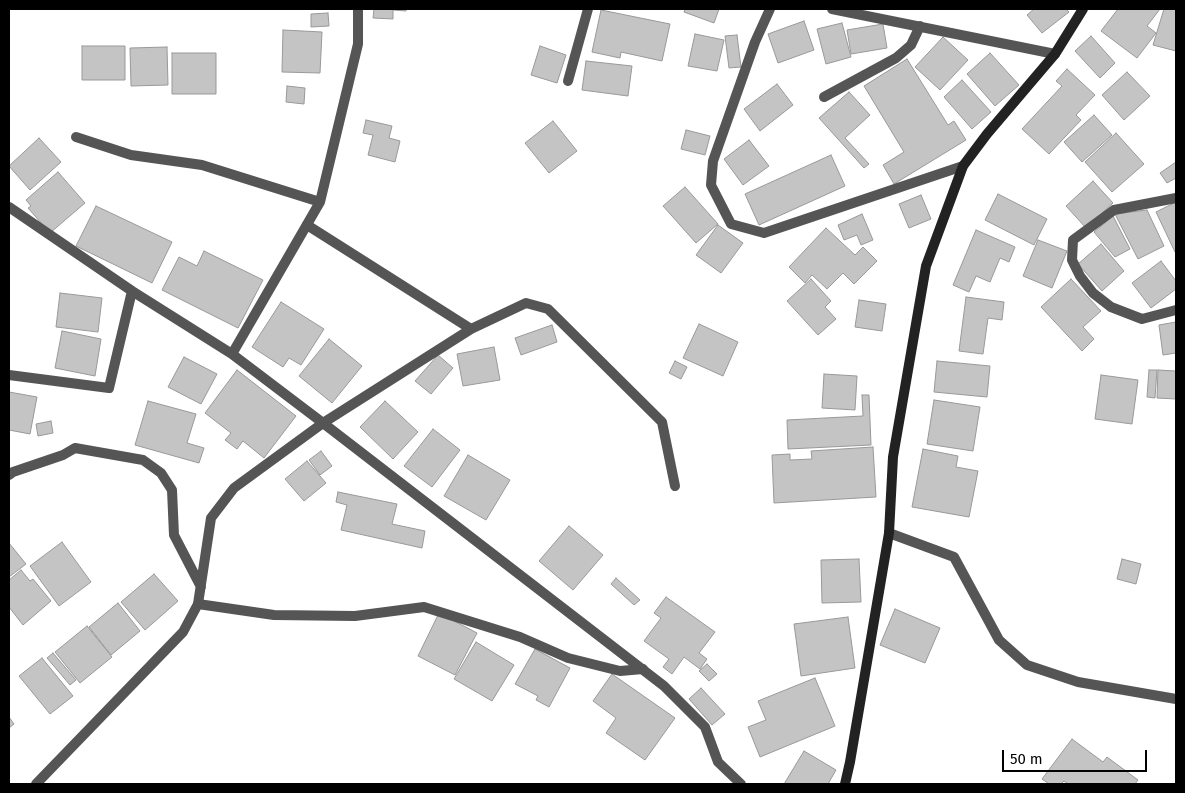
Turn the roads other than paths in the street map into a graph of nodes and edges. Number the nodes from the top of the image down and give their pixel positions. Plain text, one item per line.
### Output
1 (358, 9) edge
2 (588, 9) edge
3 (770, 9) edge
4 (832, 9) edge
5 (1083, 9) edge
6 (920, 26) junction
7 (1055, 54) junction
8 (568, 81) dead end
9 (824, 97) dead end
10 (76, 137) dead end
11 (963, 166) junction
12 (1176, 198) edge
13 (320, 202) junction
14 (9, 207) edge
15 (306, 225) junction
16 (132, 291) junction
17 (1176, 310) edge
18 (471, 329) junction
19 (232, 354) junction
20 (9, 375) edge
21 (323, 423) junction
22 (9, 475) edge
23 (675, 486) dead end
24 (889, 534) junction
25 (201, 587) junction
26 (198, 604) junction
27 (643, 670) junction
28 (1176, 699) edge
29 (36, 784) edge
30 (741, 784) edge
31 (845, 784) edge

1 - 13 street
2 - 8 street
3 - 11 street
4 - 6 street
5 - 7 main road
6 - 7 street
6 - 9 street
7 - 11 main road
10 - 13 street
11 - 24 main road
12 - 17 street
13 - 15 street
14 - 16 street
15 - 18 street
15 - 19 street
16 - 19 street
16 - 20 street
18 - 21 street
18 - 23 street
19 - 21 street
21 - 25 street
21 - 27 street
22 - 25 street
24 - 28 street
24 - 31 main road
25 - 26 street
26 - 27 street
26 - 29 street
27 - 30 street

